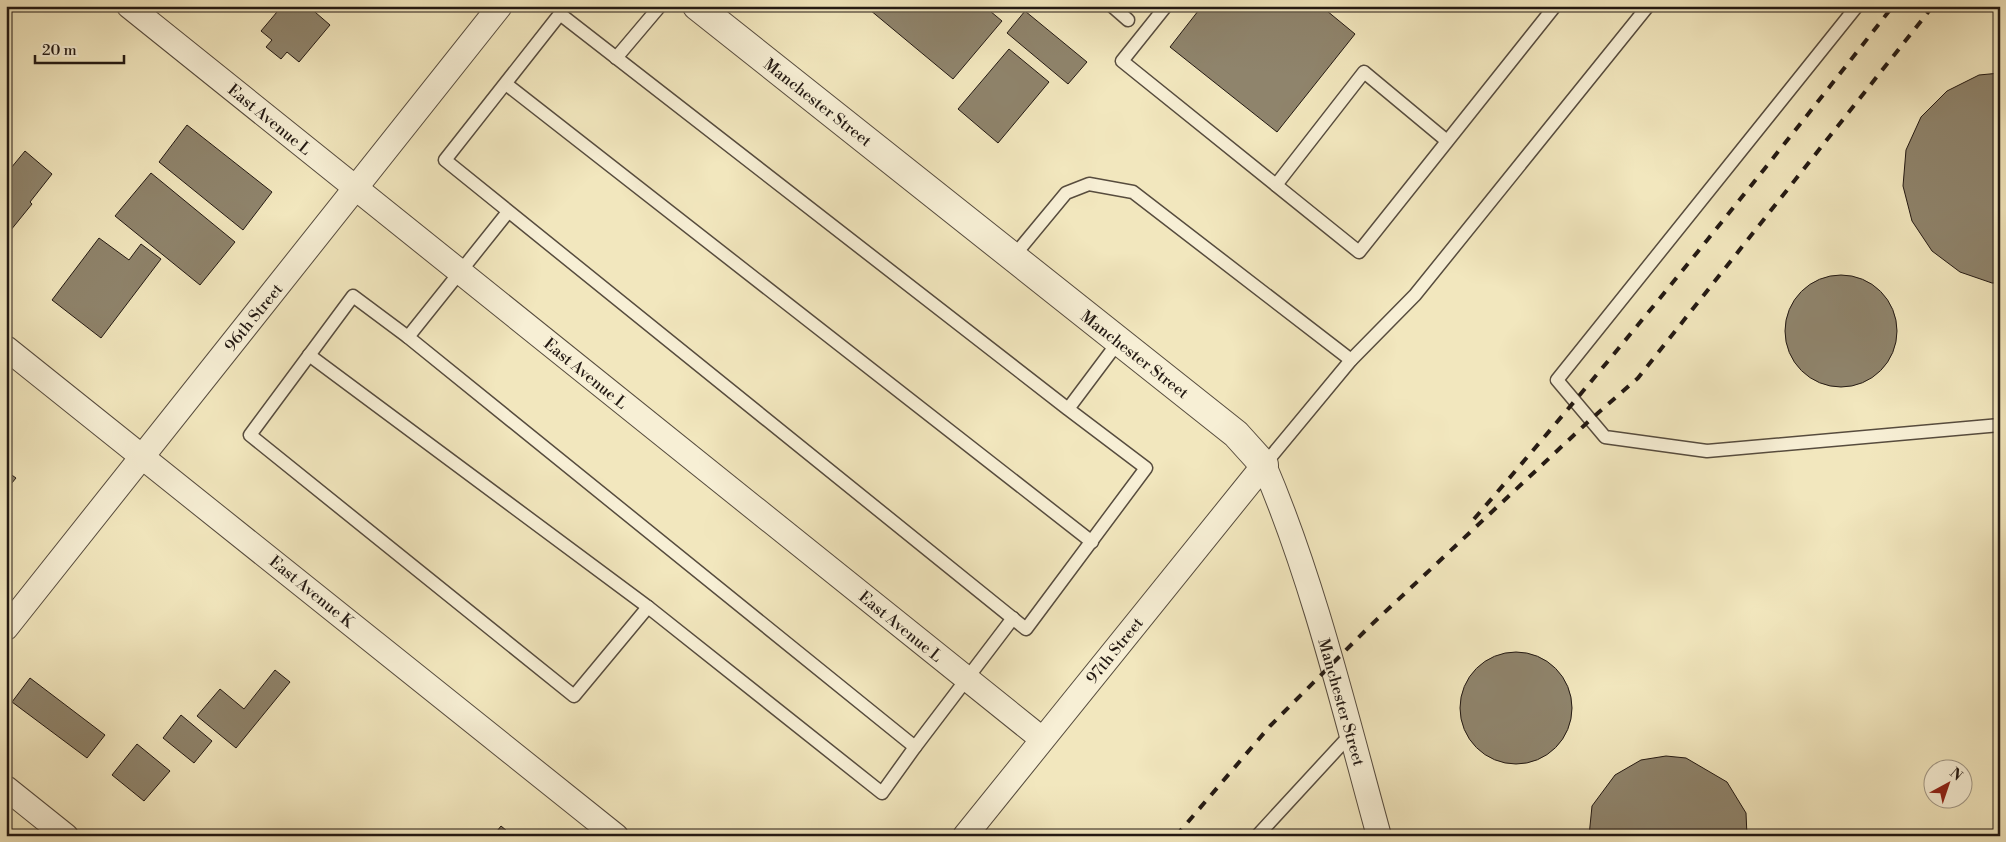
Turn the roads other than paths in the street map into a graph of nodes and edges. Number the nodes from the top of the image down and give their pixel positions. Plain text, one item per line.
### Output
1 (129, 6) edge
2 (500, 6) edge
3 (660, 6) edge
4 (697, 6) edge
5 (1112, 6) edge
6 (1166, 6) edge
7 (1555, 6) edge
8 (1648, 6) edge
9 (1857, 6) edge
10 (1128, 20) dead end
11 (616, 58) junction
12 (506, 84) junction
13 (1447, 141) junction
14 (1276, 185) junction
15 (356, 188) junction
16 (508, 212) junction
17 (1013, 257) junction
18 (460, 272) junction
19 (408, 337) junction
20 (1119, 341) junction
21 (6, 348) edge
22 (309, 355) junction
23 (1351, 360) junction
24 (1068, 409) junction
25 (2000, 425) edge
26 (142, 455) junction
27 (1264, 465) junction
28 (1092, 542) junction
29 (648, 607) junction
30 (1012, 618) junction
31 (6, 628) edge
32 (967, 679) junction
33 (1351, 734) junction
34 (1042, 739) junction
35 (915, 747) junction
36 (6, 788) edge
37 (66, 836) edge
38 (616, 836) edge
39 (965, 836) edge
40 (1257, 836) edge
41 (1379, 836) edge

1 - 15 street, East Avenue L
2 - 15 street, 96th Street
3 - 11 lane
4 - 17 street, Manchester Street
5 - 10 lane
6 - 14 lane
7 - 13 lane
8 - 23 lane
9 - 25 lane
11 - 12 lane
11 - 24 lane
12 - 16 lane
12 - 28 lane
13 - 14 lane
13 - 14 lane
15 - 18 street, East Avenue L
15 - 26 street, 96th Street
16 - 18 lane
16 - 30 lane
17 - 20 street, Manchester Street
17 - 23 lane
18 - 19 lane
18 - 32 street, East Avenue L
19 - 22 lane
19 - 35 lane
20 - 24 lane
20 - 27 street, Manchester Street
21 - 26 street, East Avenue K
22 - 29 lane
22 - 29 lane
23 - 27 lane
24 - 28 lane
26 - 31 street, 96th Street
26 - 38 street, East Avenue K
27 - 33 street, Manchester Street
27 - 34 street, 97th Street
28 - 30 lane
29 - 35 lane
30 - 32 lane
32 - 34 street, East Avenue L
32 - 35 lane
33 - 40 lane
33 - 41 street, Manchester Street
34 - 39 street, 97th Street
36 - 37 street

